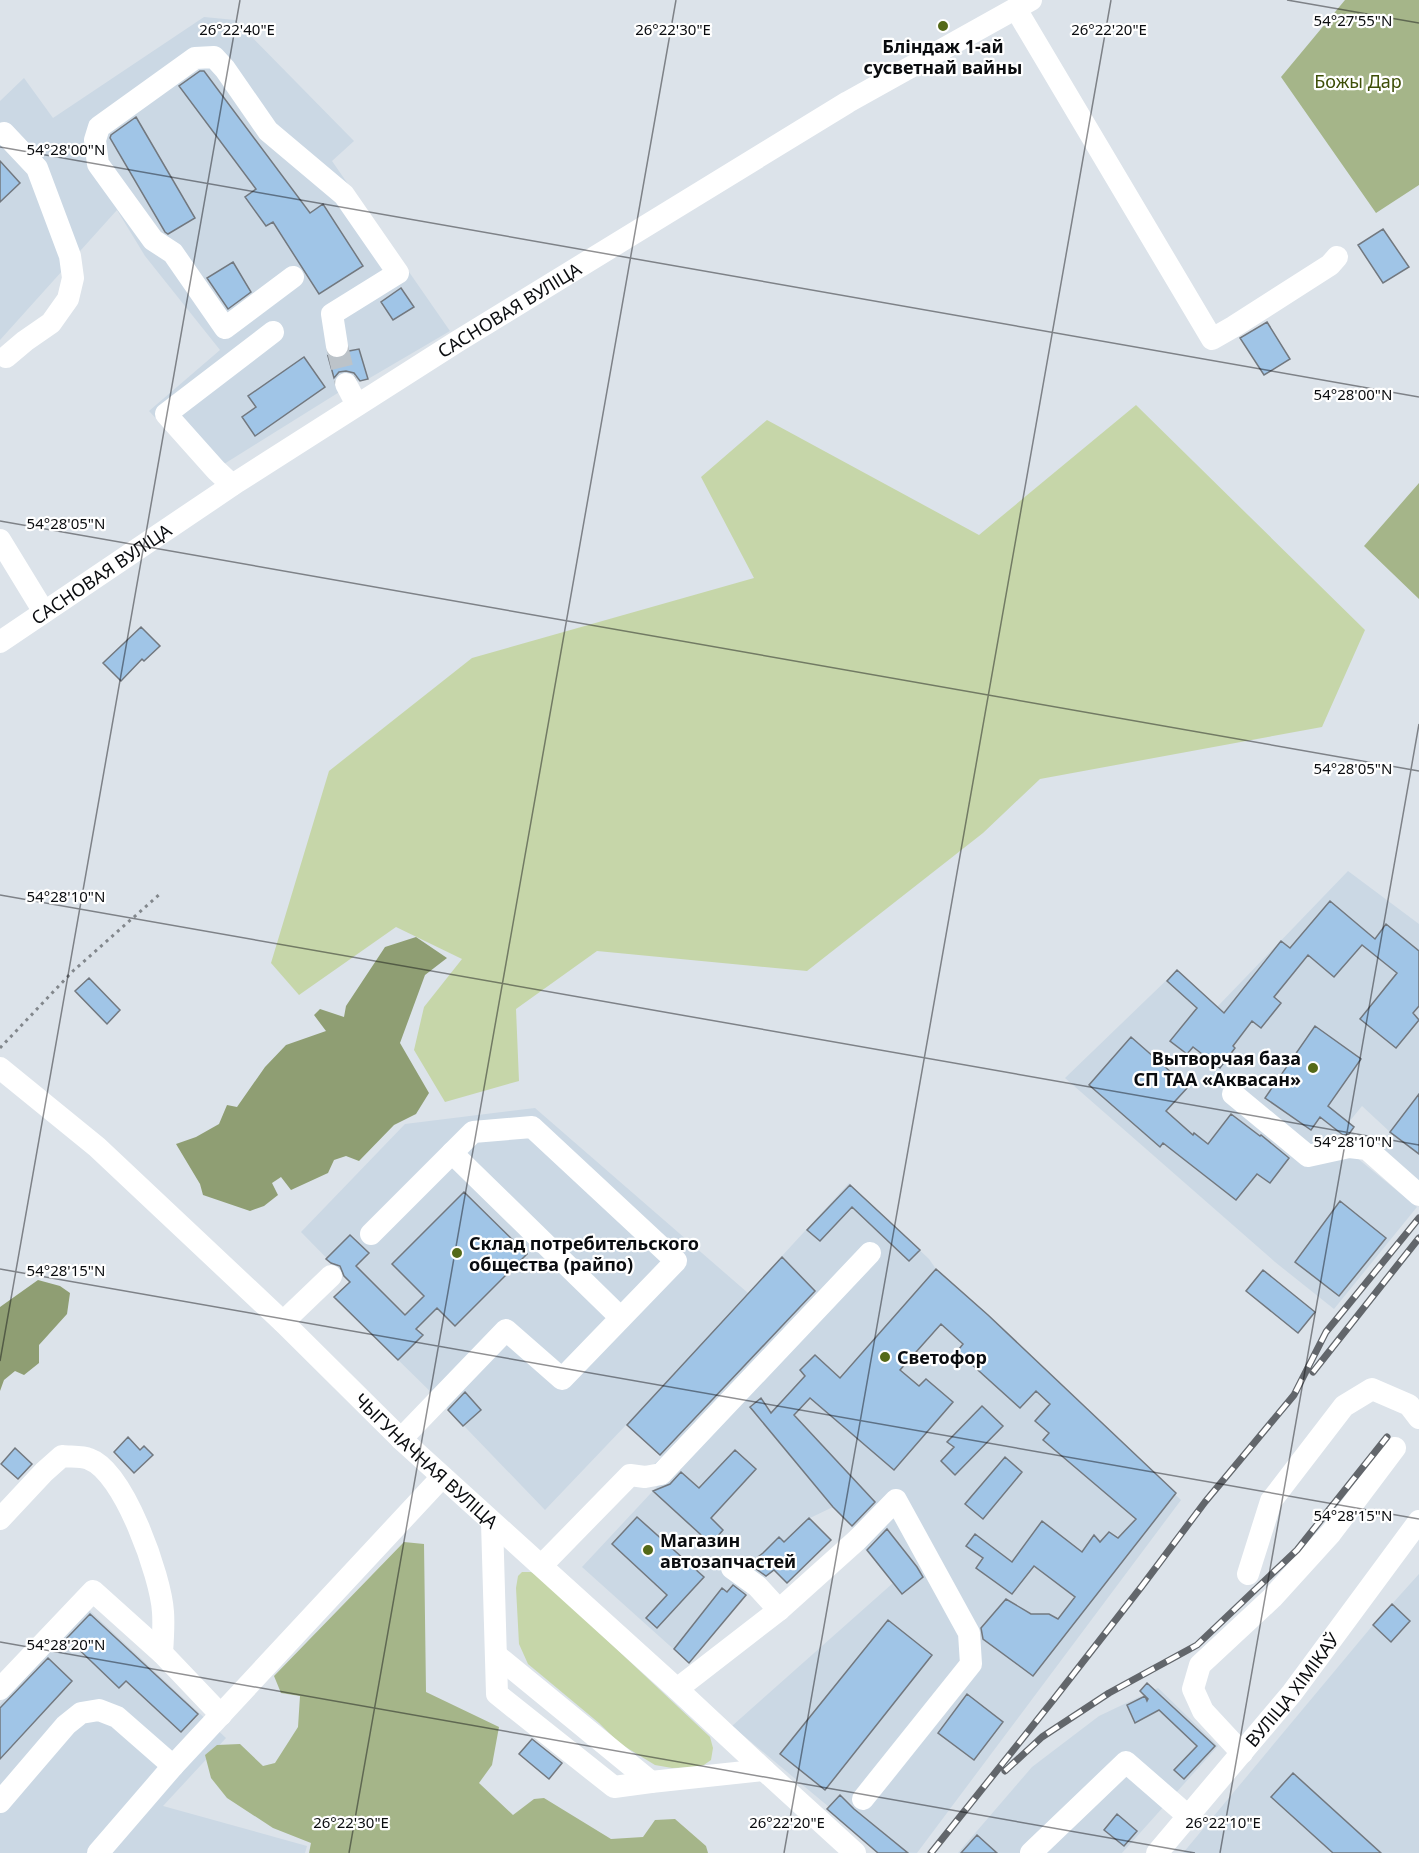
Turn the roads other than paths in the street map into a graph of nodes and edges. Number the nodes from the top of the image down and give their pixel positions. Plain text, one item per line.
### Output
1 (1023, 4) edge
2 (4, 133) dead end
3 (1337, 257) dead end
4 (293, 277) dead end
5 (273, 332) dead end
6 (337, 346) tunnel mouth
7 (2, 358) edge
8 (345, 384) tunnel mouth
9 (357, 405) junction
10 (232, 485) junction
11 (0, 540) edge
12 (44, 612) junction
13 (0, 642) edge
14 (0, 1068) edge
15 (1233, 1094) dead end
16 (452, 1153) junction
17 (1419, 1195) edge
18 (371, 1234) dead end
19 (870, 1253) dead end
20 (332, 1276) dead end
21 (621, 1318) junction
22 (283, 1322) junction
23 (1419, 1418) edge
24 (401, 1439) junction
25 (1395, 1449) dead end
26 (442, 1477) junction
27 (0, 1519) edge
28 (1419, 1521) edge
29 (492, 1522) junction
30 (542, 1565) junction
31 (732, 1568) dead end
32 (1248, 1574) dead end
33 (779, 1610) junction
34 (162, 1653) junction
35 (0, 1689) edge
36 (677, 1689) junction
37 (221, 1715) junction
38 (1242, 1753) junction
39 (173, 1766) junction
40 (764, 1770) junction
41 (863, 1799) dead end
42 (0, 1802) edge
43 (1188, 1816) junction
44 (854, 1852) edge
45 (98, 1853) edge
46 (1030, 1853) edge
47 (1157, 1853) edge

1 - 3 street
1 - 9 street, САСНОВАЯ ВУЛІЦА
2 - 7 street
4 - 6 street
5 - 10 street
8 - 9 street
9 - 10 street, САСНОВАЯ ВУЛІЦА
10 - 12 street, САСНОВАЯ ВУЛІЦА
11 - 12 street
12 - 13 street, САСНОВАЯ ВУЛІЦА
14 - 22 street, ЧЫГУНАЧНАЯ ВУЛІЦА
15 - 17 street
16 - 18 street
16 - 21 street
16 - 21 street
19 - 30 street
20 - 22 street
21 - 24 street
22 - 24 street, ЧЫГУНАЧНАЯ ВУЛІЦА
23 - 32 street
24 - 26 street, ЧЫГУНАЧНАЯ ВУЛІЦА
25 - 38 street
26 - 29 street, ЧЫГУНАЧНАЯ ВУЛІЦА
26 - 37 street
27 - 34 street
28 - 38 street, ВУЛІЦА ХІМІКАЎ
29 - 30 street, ЧЫГУНАЧНАЯ ВУЛІЦА
29 - 40 street
30 - 36 street, ЧЫГУНАЧНАЯ ВУЛІЦА
31 - 33 street
33 - 36 street
33 - 41 street
34 - 35 street
34 - 37 street
36 - 40 street, ЧЫГУНАЧНАЯ ВУЛІЦА
37 - 39 street
38 - 43 street, ВУЛІЦА ХІМІКАЎ
39 - 42 street
39 - 45 street
40 - 44 street, ЧЫГУНАЧНАЯ ВУЛІЦА
43 - 46 street
43 - 47 street, ВУЛІЦА ХІМІКАЎ

